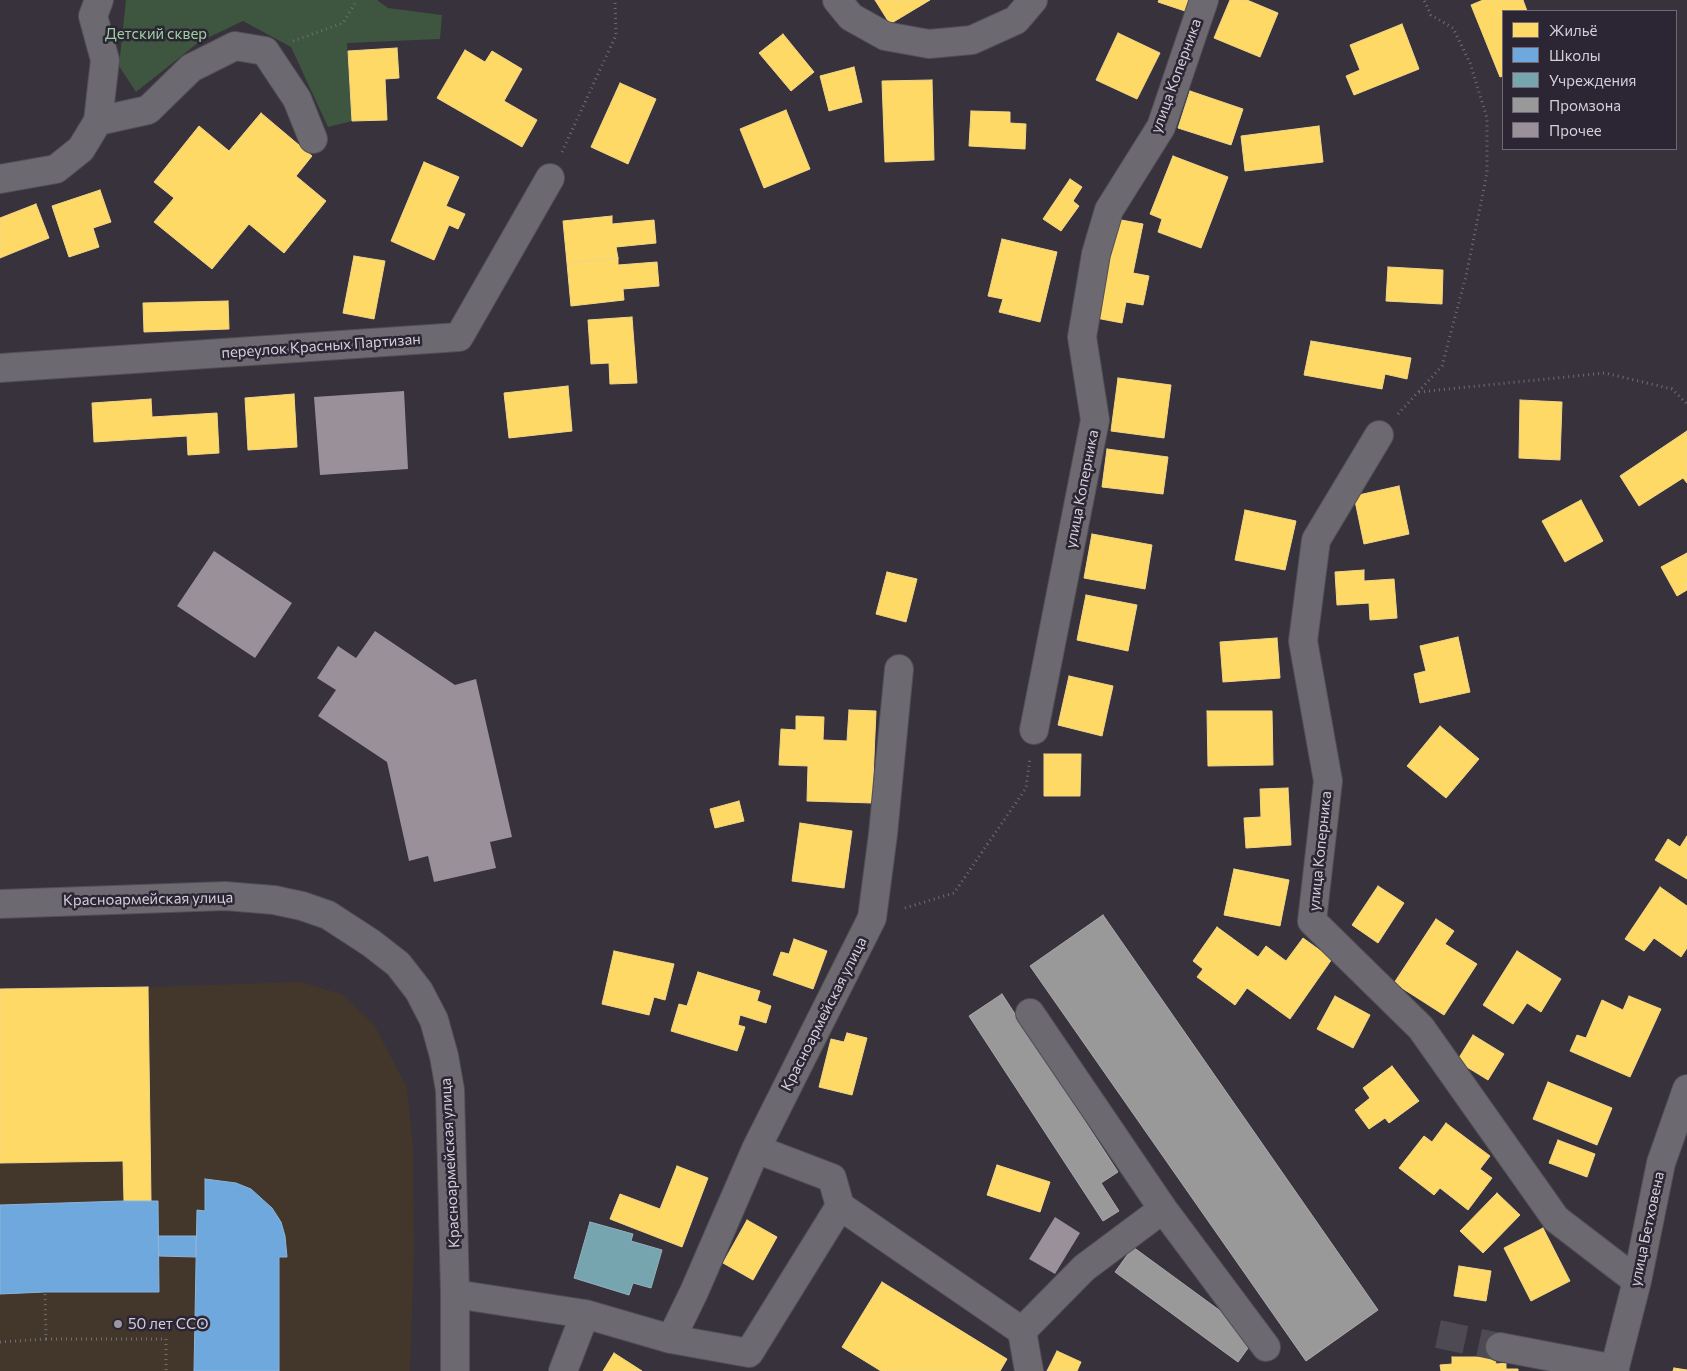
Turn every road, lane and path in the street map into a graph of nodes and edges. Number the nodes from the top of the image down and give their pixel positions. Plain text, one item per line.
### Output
1 (99, 0) edge
2 (357, 0) edge
3 (615, 0) edge
4 (837, 0) edge
5 (1033, 0) edge
6 (1204, 0) edge
7 (1424, 0) edge
8 (266, 51) junction
9 (98, 121) junction
10 (313, 140) dead end
11 (550, 178) joint
12 (0, 179) edge
13 (0, 368) edge
14 (1419, 392) junction
15 (1687, 404) edge
16 (1379, 434) joint
17 (899, 669) dead end
18 (1034, 730) joint
19 (0, 904) edge
20 (872, 918) junction
21 (1030, 1013) dead end
22 (1687, 1089) edge
23 (756, 1149) junction
24 (840, 1206) junction
25 (1163, 1209) junction
26 (1637, 1281) junction
27 (45, 1292) dead end
28 (455, 1294) junction
29 (585, 1314) junction
30 (1022, 1331) junction
31 (46, 1339) junction
32 (671, 1339) junction
33 (0, 1342) edge
34 (1266, 1347) dead end
35 (1500, 1347) tunnel mouth
36 (744, 1362) edge
37 (1615, 1370) edge
38 (166, 1371) edge
39 (455, 1371) edge
40 (563, 1371) edge
41 (1028, 1371) edge

1 - 9 street
2 - 8 path
3 - 11 path
4 - 5 street
6 - 18 street, улица Коперника
7 - 14 path
8 - 9 street
8 - 10 street
9 - 12 street
11 - 13 street, переулок Красных Партизан
14 - 15 path
14 - 16 path
16 - 26 street, улица Коперника
17 - 20 street, Красноармейская улица
18 - 20 path
19 - 28 street, Красноармейская улица
20 - 23 street, Красноармейская улица
21 - 25 street
22 - 26 street, улица Бетховена
23 - 24 street
23 - 32 street, Красноармейская улица
24 - 30 street
24 - 36 street
25 - 30 street
25 - 34 street
26 - 37 street, улица Бетховена
27 - 31 path
28 - 29 street
28 - 39 street, Красноармейская улица
29 - 32 street
29 - 40 street
30 - 41 street
31 - 33 path
31 - 38 path
32 - 36 street
35 - 37 street

